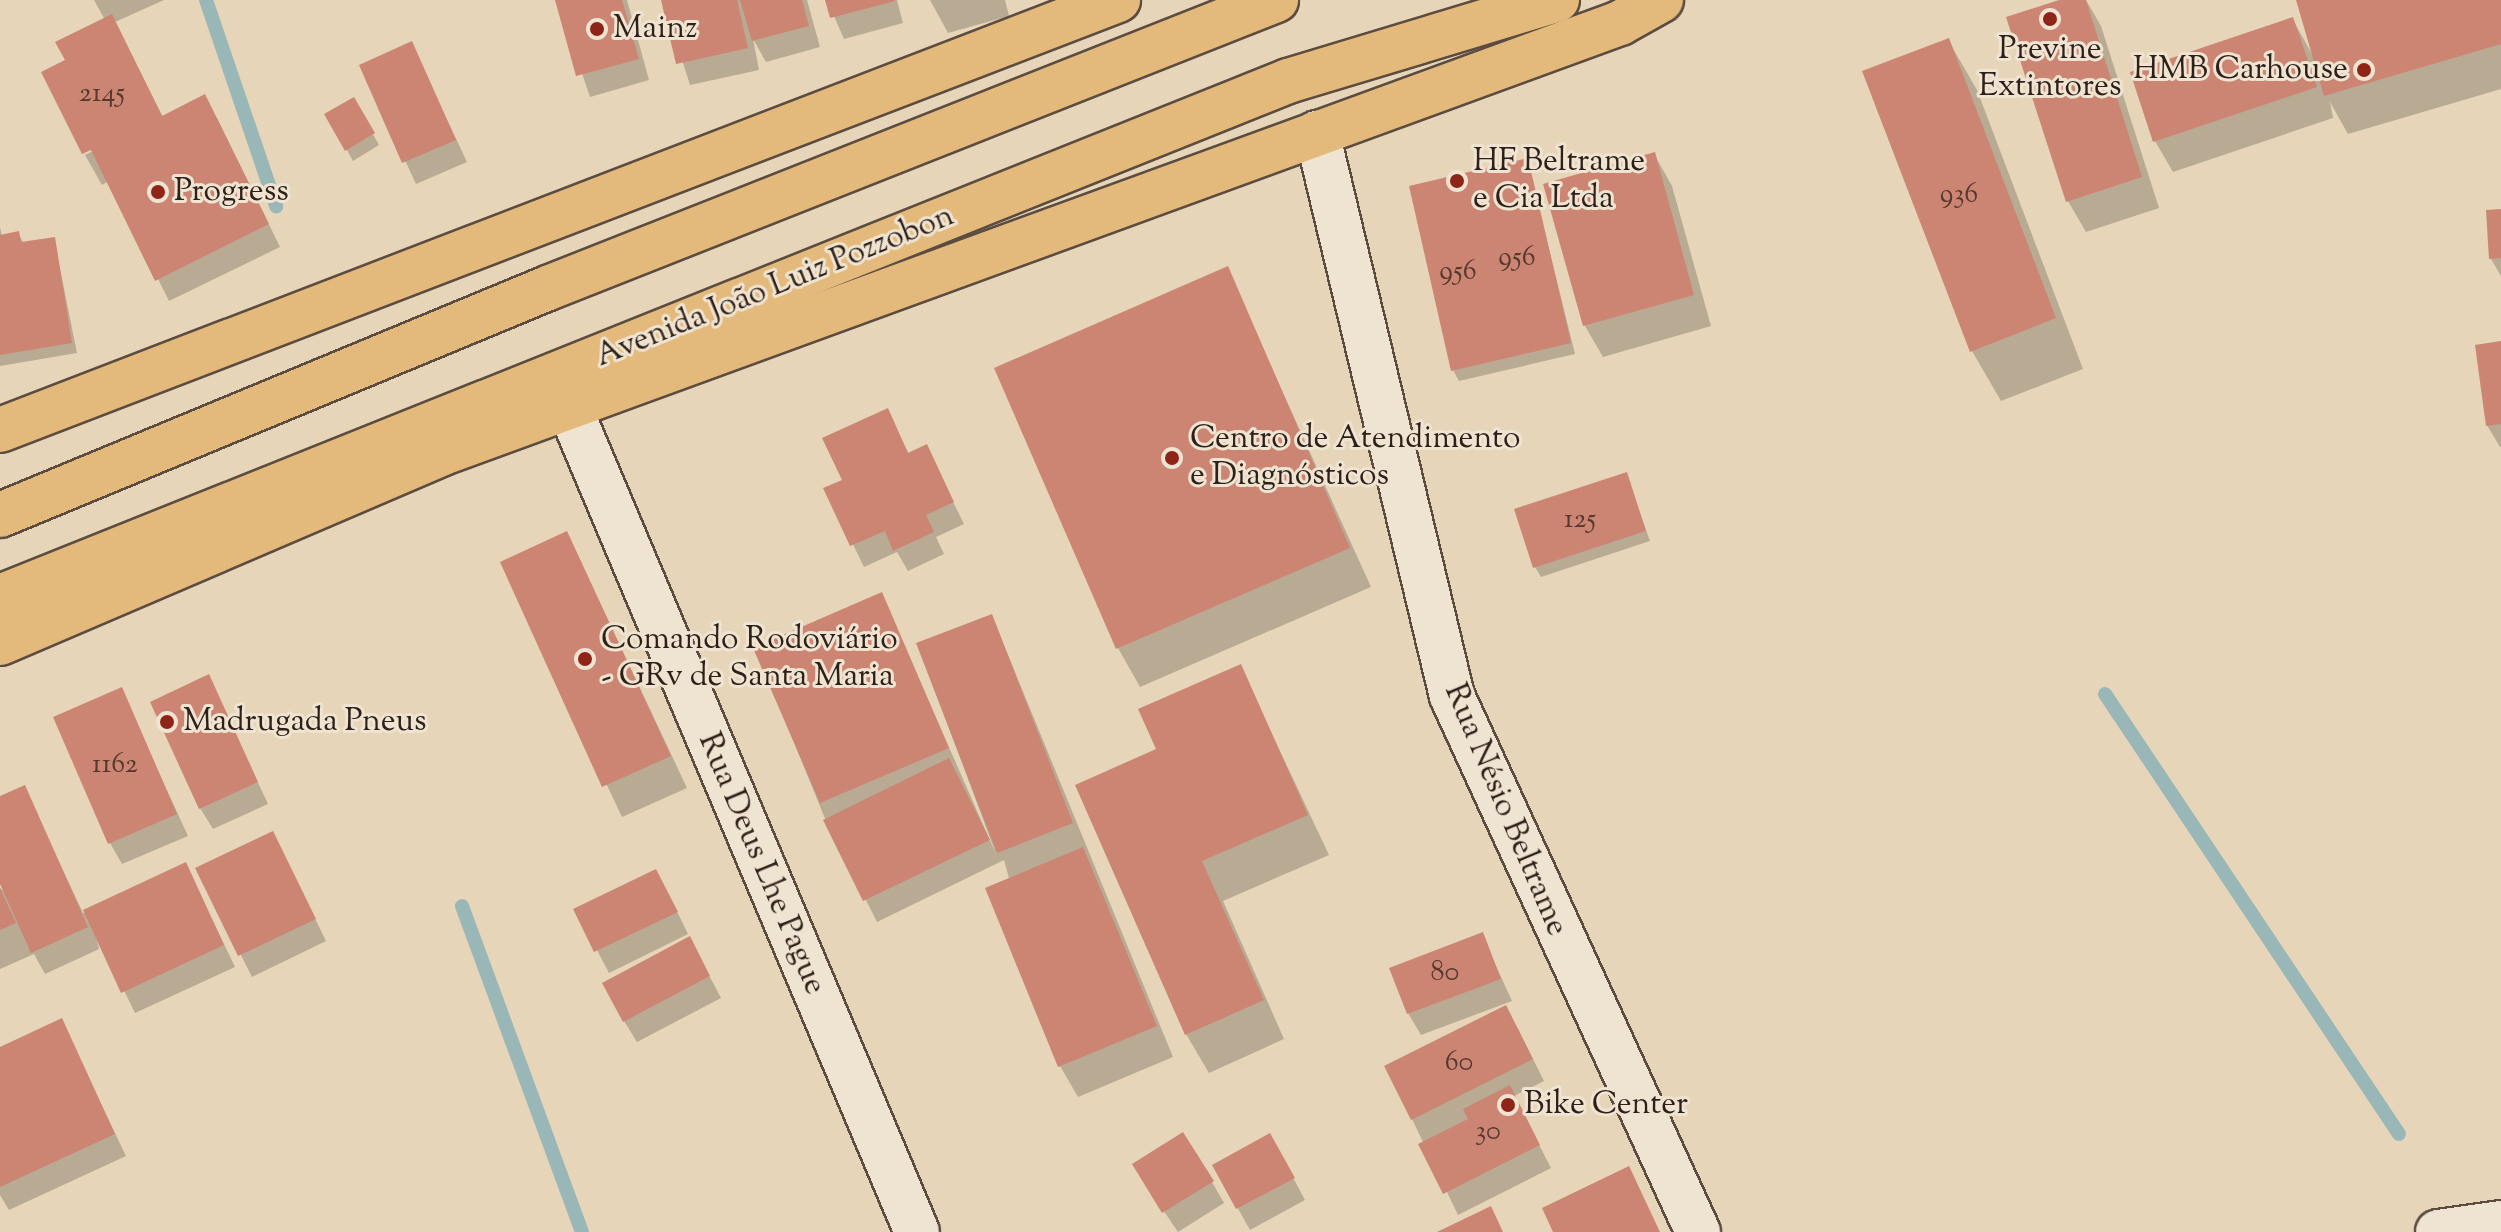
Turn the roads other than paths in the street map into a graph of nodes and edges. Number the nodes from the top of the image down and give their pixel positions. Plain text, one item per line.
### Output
1 (1118, 0) edge
2 (1276, 0) edge
3 (1557, 0) edge
4 (1661, 0) edge
5 (1317, 133) junction
6 (569, 407) junction
7 (0, 430) edge
8 (0, 515) edge
9 (0, 597) edge
10 (0, 643) edge
11 (2501, 1223) edge
12 (917, 1232) edge
13 (1698, 1232) edge
14 (2438, 1232) edge

1 - 7 main road
2 - 8 main road
3 - 9 main road, Avenida João Luiz Pozzobon
4 - 5 main road
5 - 6 main road
5 - 13 street, Rua Nésio Beltrame
6 - 10 main road
6 - 12 street, Rua Deus Lhe Pague
11 - 14 street

